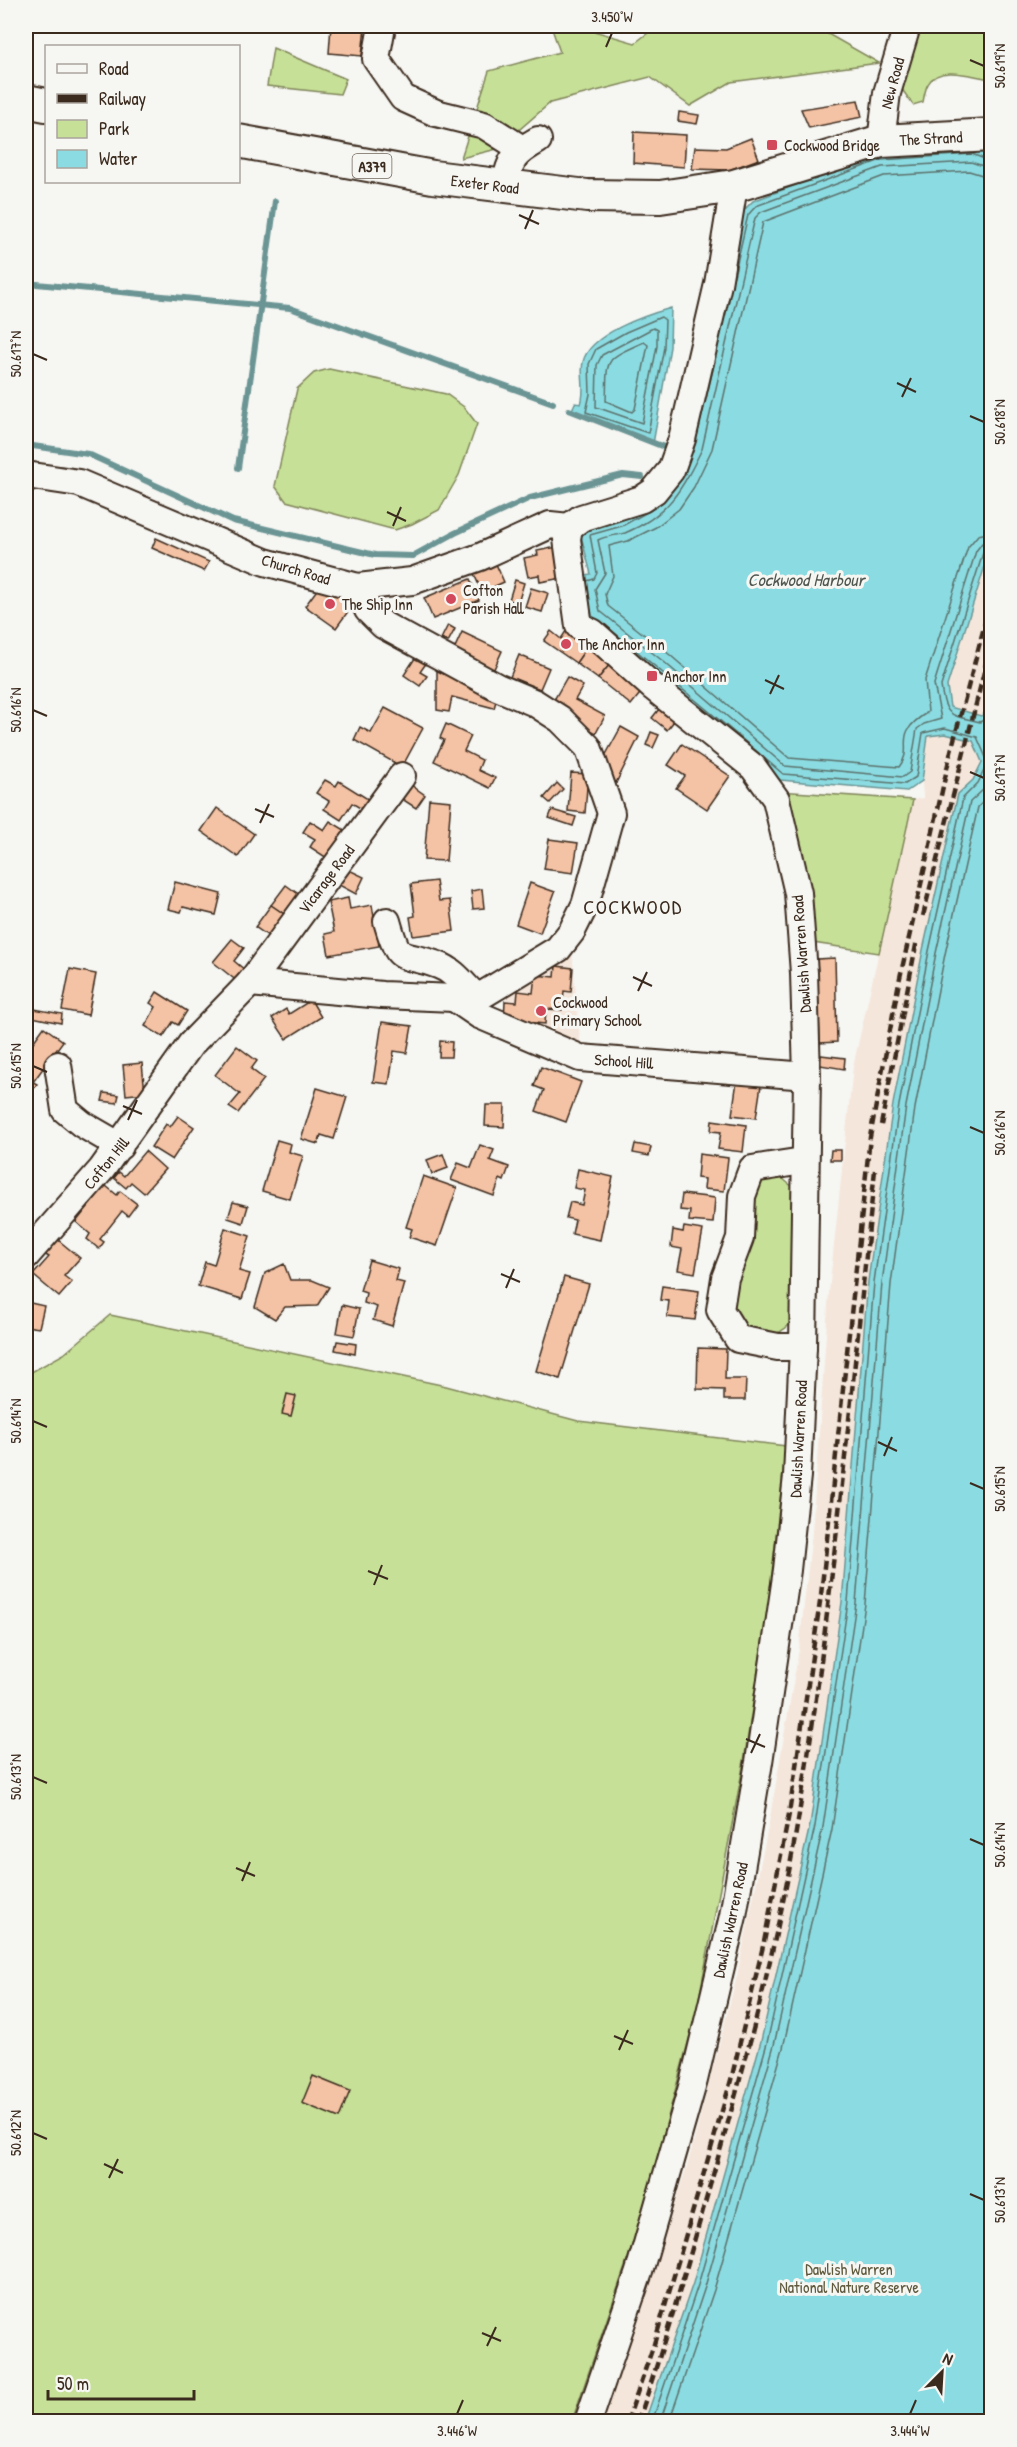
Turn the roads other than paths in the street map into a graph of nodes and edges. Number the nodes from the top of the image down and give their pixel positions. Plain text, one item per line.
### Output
1 (382, 26) edge
2 (908, 26) edge
3 (26, 101) edge
4 (45, 105) edge
5 (992, 135) edge
6 (240, 141) edge
7 (881, 141) junction
8 (505, 186) junction
9 (734, 186) junction
10 (26, 475) edge
11 (569, 527) junction
12 (358, 587) junction
13 (402, 776) dead end
14 (387, 921) dead end
15 (250, 983) junction
16 (464, 997) junction
17 (58, 1065) dead end
18 (807, 1076) junction
19 (120, 1146) junction
20 (804, 1161) junction
21 (26, 1256) edge
22 (803, 1347) junction
23 (588, 2421) edge

1 - 8 street
2 - 7 street, New Road
3 - 4 main road
5 - 7 main road, The Strand / A379
6 - 8 main road, Exeter Road / A379
7 - 9 main road, The Strand / A379
8 - 9 main road, Exeter Road / A379
9 - 11 street
10 - 12 street, Church Road
11 - 12 street, Church Road
11 - 18 street, Dawlish Warren Road
12 - 16 street
13 - 15 street, Vicarage Road
14 - 16 street, School Hill
15 - 16 street
15 - 19 street, Cofton Hill
16 - 18 street, School Hill
17 - 19 street
18 - 20 street, Dawlish Warren Road
19 - 21 street, Cofton Hill
20 - 22 street, Dawlish Warren Road
20 - 22 street
22 - 23 street, Dawlish Warren Road

